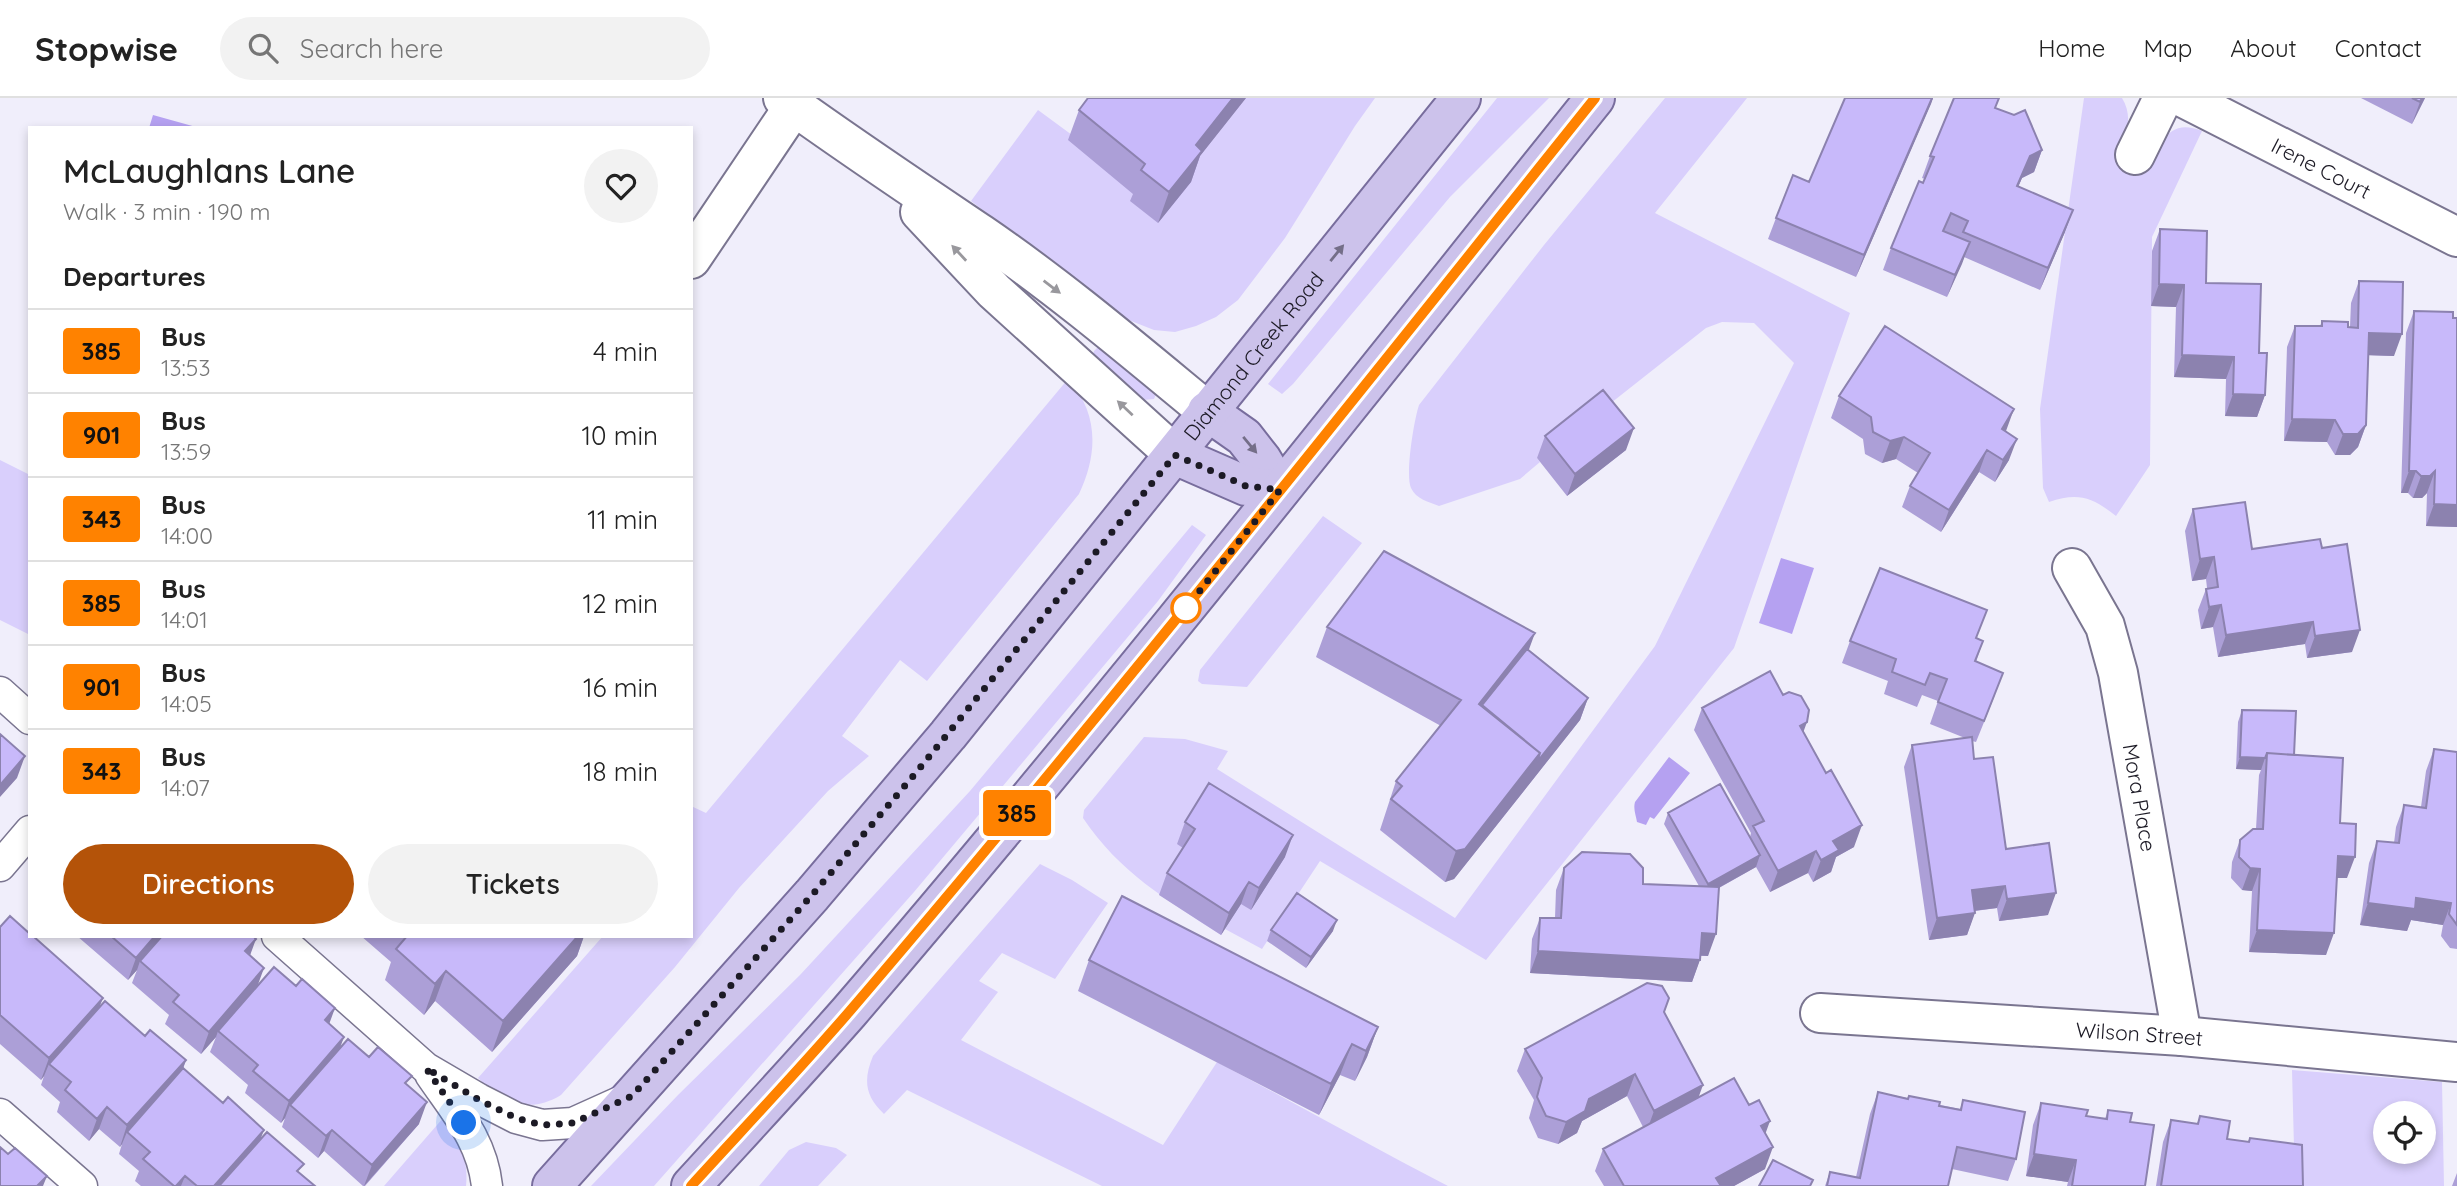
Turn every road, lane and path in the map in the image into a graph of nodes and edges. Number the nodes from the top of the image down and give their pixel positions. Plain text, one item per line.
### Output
1 (1461, 98) edge
2 (1595, 98) edge
3 (2163, 98) edge
4 (2185, 98) edge
5 (788, 102) edge
6 (2135, 155) dead end
7 (876, 164) junction
8 (2457, 237) edge
9 (693, 256) edge
10 (1207, 411) junction
11 (1175, 455) junction
12 (1280, 490) junction
13 (2073, 568) dead end
14 (0, 692) edge
15 (28, 717) edge
16 (28, 833) edge
17 (0, 866) edge
18 (279, 938) edge
19 (1820, 1013) dead end
20 (2182, 1036) junction
21 (2457, 1062) edge
22 (426, 1068) junction
23 (632, 1096) junction
24 (0, 1114) edge
25 (82, 1186) edge
26 (487, 1186) edge
27 (552, 1186) edge
28 (691, 1186) edge

10 -> 1 main road, Diamond Creek Road
2 - 12 main road
3 - 6 street
4 - 8 street, Irene Court
5 - 7 street
5 - 9 street
7 -> 10 street
11 -> 7 street
10 - 11 main road, Diamond Creek Road
10 -> 12 main road
11 - 12 main road
11 - 23 main road, Diamond Creek Road
12 - 28 main road
13 - 20 street, Mora Place
14 - 15 lane
16 - 17 lane
18 - 22 lane
19 - 20 street, Wilson Street
20 - 21 street, Wilson Street
22 - 23 lane
22 - 26 lane
23 - 27 main road, Diamond Creek Road
24 - 25 lane

